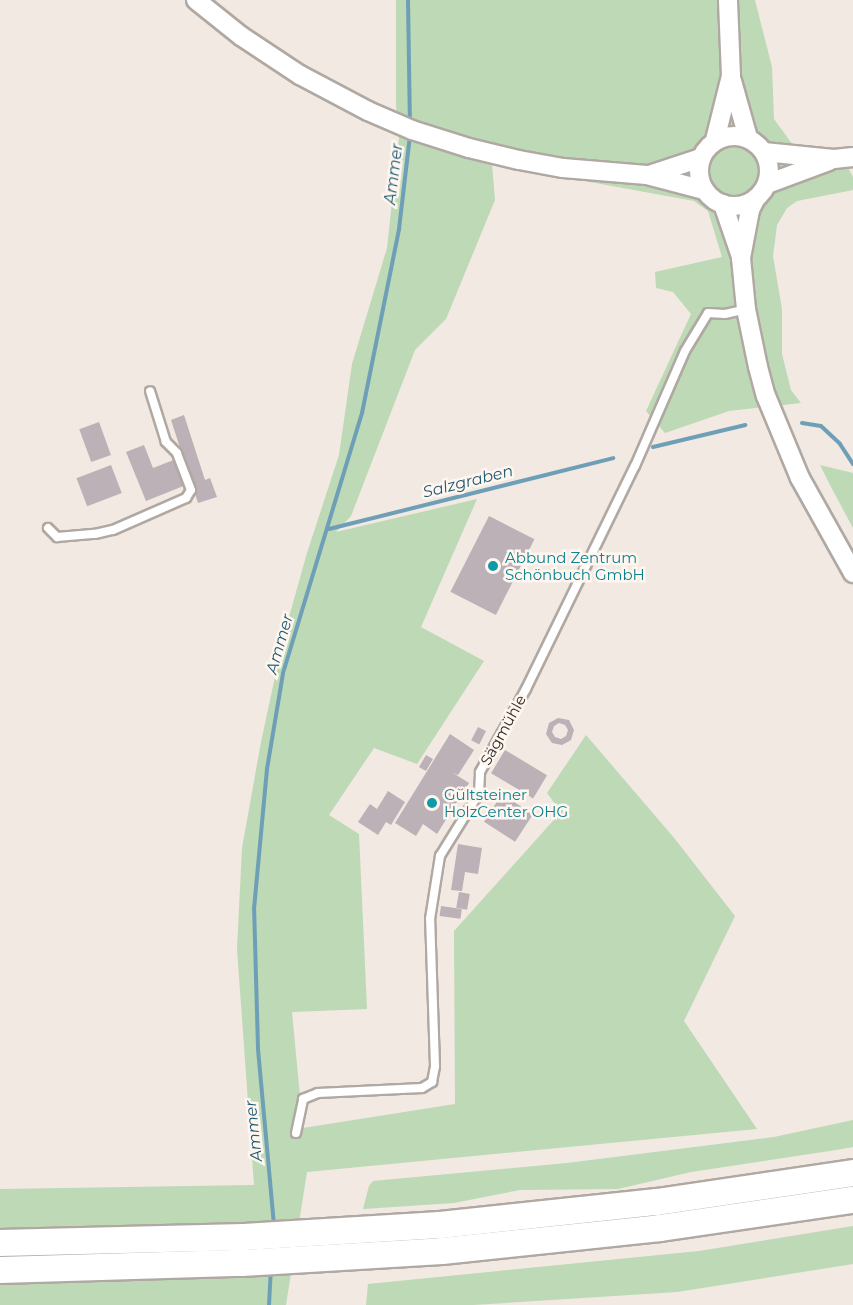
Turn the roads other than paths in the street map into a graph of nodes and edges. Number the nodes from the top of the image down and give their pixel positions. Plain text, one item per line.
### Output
1 (196, 0) edge
2 (728, 0) edge
3 (731, 76) junction
4 (748, 138) junction
5 (715, 140) junction
6 (764, 152) junction
7 (853, 157) edge
8 (701, 158) junction
9 (834, 159) junction
10 (647, 175) junction
11 (704, 190) junction
12 (761, 191) junction
13 (723, 204) junction
14 (741, 258) junction
15 (746, 309) junction
16 (150, 391) dead end
17 (48, 528) dead end
18 (853, 573) edge
19 (296, 1133) dead end
20 (853, 1173) edge
21 (853, 1200) edge
22 (0, 1243) edge
23 (0, 1270) edge

1 - 10 street
2 - 3 street
3 - 4 street
3 - 5 street
4 - 5 street
4 - 6 street
5 - 8 street
6 - 9 street
6 - 12 street
7 - 9 street
8 - 10 street
8 - 11 street
9 - 12 street
10 - 11 street
11 - 13 street
12 - 13 street
12 - 14 street
13 - 14 street
14 - 15 street
15 - 18 street
15 - 19 lane, Sägmühle
16 - 17 lane
20 - 22 highway
21 - 23 highway

